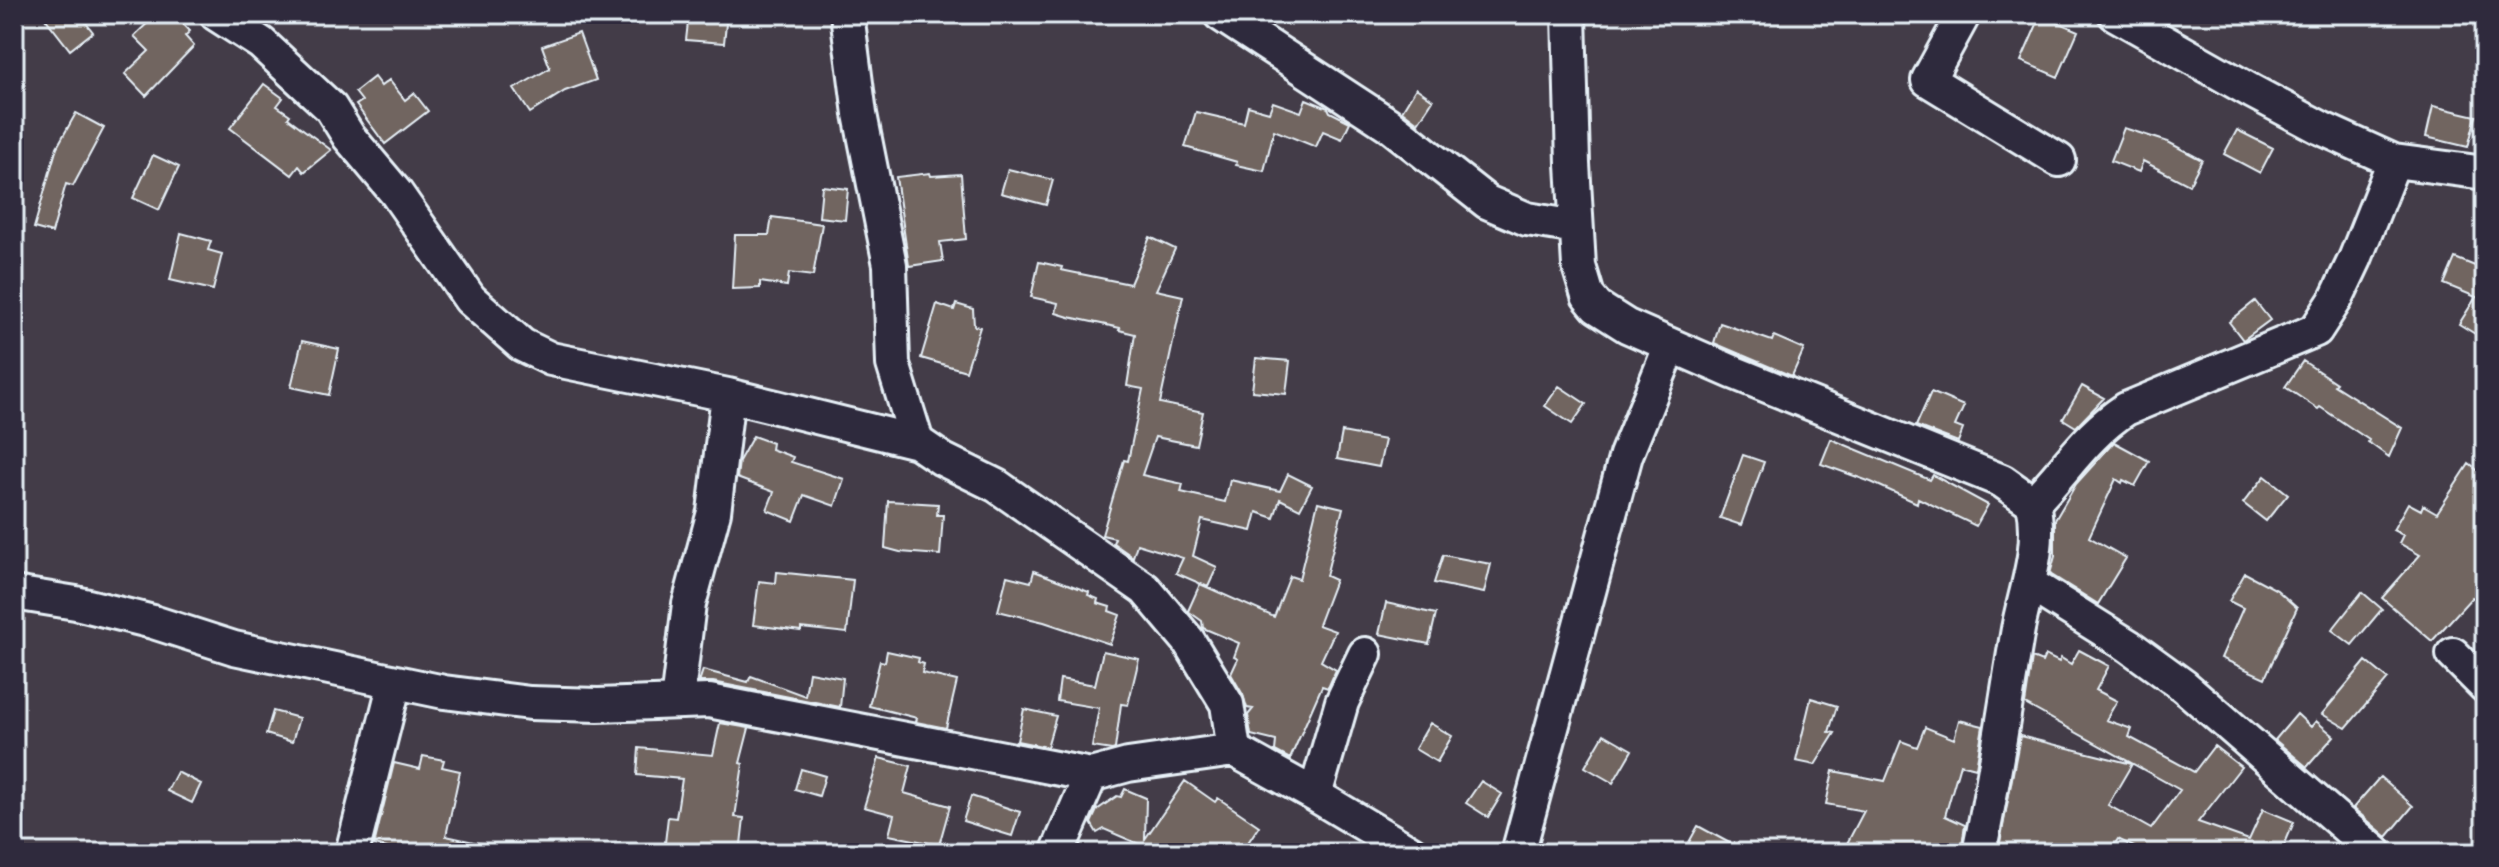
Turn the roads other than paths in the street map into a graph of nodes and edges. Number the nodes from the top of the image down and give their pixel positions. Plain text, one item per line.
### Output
1 (216, 14) edge
2 (847, 14) edge
3 (1220, 14) edge
4 (1569, 14) edge
5 (1964, 14) edge
6 (2115, 14) edge
7 (2059, 160) dead end
8 (2394, 161) junction
9 (2485, 173) edge
10 (1576, 227) junction
11 (1671, 345) junction
12 (728, 395) junction
13 (917, 442) junction
14 (2033, 503) junction
15 (2030, 584) junction
16 (14, 593) edge
17 (1365, 654) dead end
18 (2453, 654) dead end
19 (395, 682) junction
20 (2485, 686) edge
21 (677, 702) junction
22 (1234, 750) junction
23 (1091, 775) junction
24 (1315, 795) junction
25 (352, 853) edge
26 (1057, 853) edge
27 (1412, 853) edge
28 (1518, 853) edge
29 (1979, 853) edge
30 (2376, 853) edge

1 - 12 street
2 - 13 street
3 - 10 street
4 - 10 street
5 - 7 street
6 - 8 street
8 - 9 street
8 - 14 street
10 - 11 street
11 - 14 street
11 - 28 street
12 - 13 street
12 - 21 street
13 - 22 street
14 - 15 street
15 - 29 street
15 - 30 street
16 - 19 street
17 - 24 street
18 - 20 street
19 - 21 street
19 - 25 street
21 - 23 street
22 - 23 street
22 - 24 street
23 - 26 street
24 - 27 street

